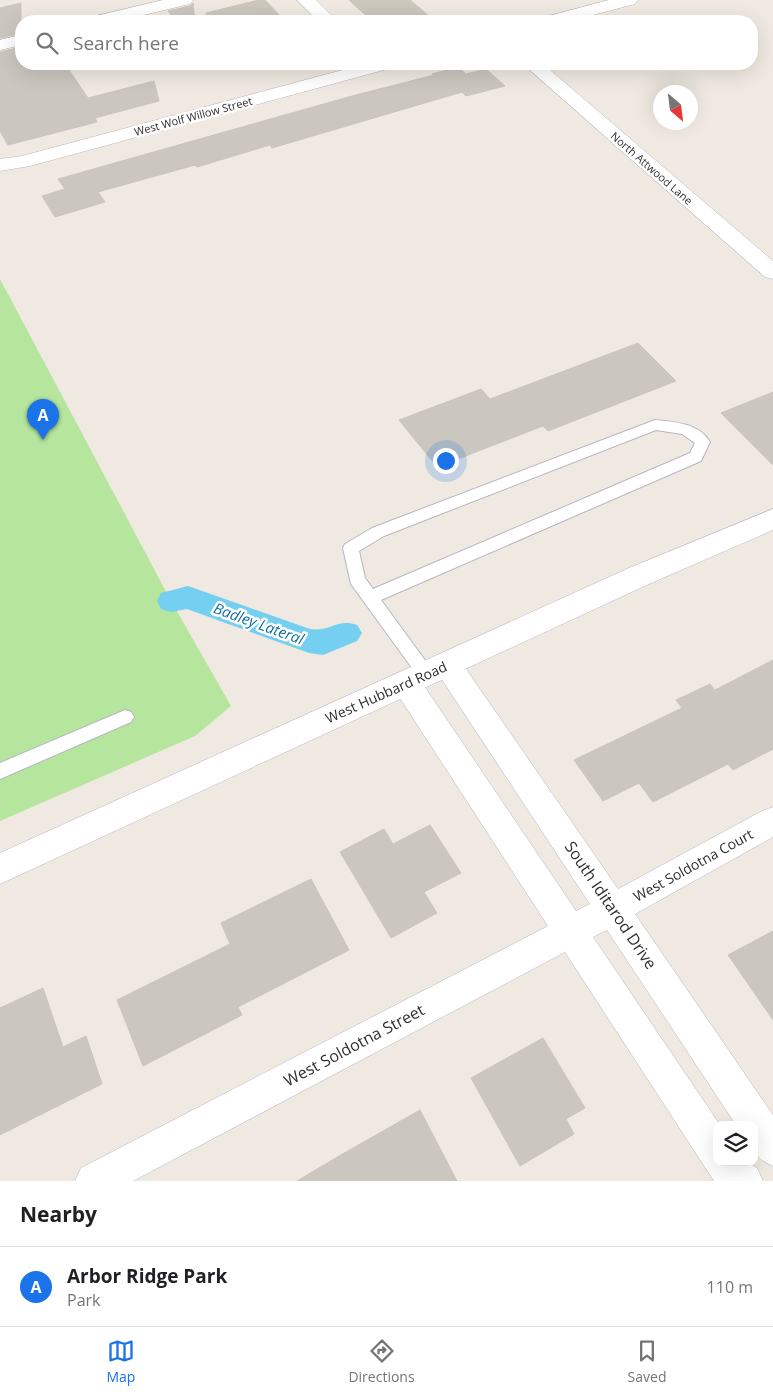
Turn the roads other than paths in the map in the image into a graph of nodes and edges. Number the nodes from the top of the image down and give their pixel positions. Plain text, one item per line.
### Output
1 (184, 0) edge
2 (306, 0) edge
3 (629, 0) edge
4 (123, 15) edge
5 (322, 15) edge
6 (573, 15) edge
7 (15, 41) edge
8 (0, 45) edge
9 (358, 70) edge
10 (539, 70) edge
11 (0, 165) edge
12 (773, 272) edge
13 (773, 519) edge
14 (370, 596) junction
15 (426, 674) junction
16 (125, 717) dead end
17 (0, 771) edge
18 (773, 821) edge
19 (0, 869) edge
20 (613, 909) junction
21 (570, 932) junction
22 (713, 1147) edge
23 (773, 1147) edge
24 (726, 1166) edge
25 (94, 1181) edge
26 (744, 1181) edge

1 - 4 street
2 - 5 street
3 - 6 street
7 - 8 street
9 - 11 street, West Wolf Willow Street
10 - 12 street, North Attwood Lane
13 - 15 street, West Hubbard Road
14 - 14 lane
14 - 15 lane
15 - 19 street, West Hubbard Road
15 - 20 street, South Iditarod Drive
15 - 21 street
16 - 17 lane
18 - 20 street, West Soldotna Court
20 - 21 street, West Soldotna Street
20 - 23 street, South Iditarod Drive
21 - 22 street
21 - 25 street, West Soldotna Street
24 - 26 street

